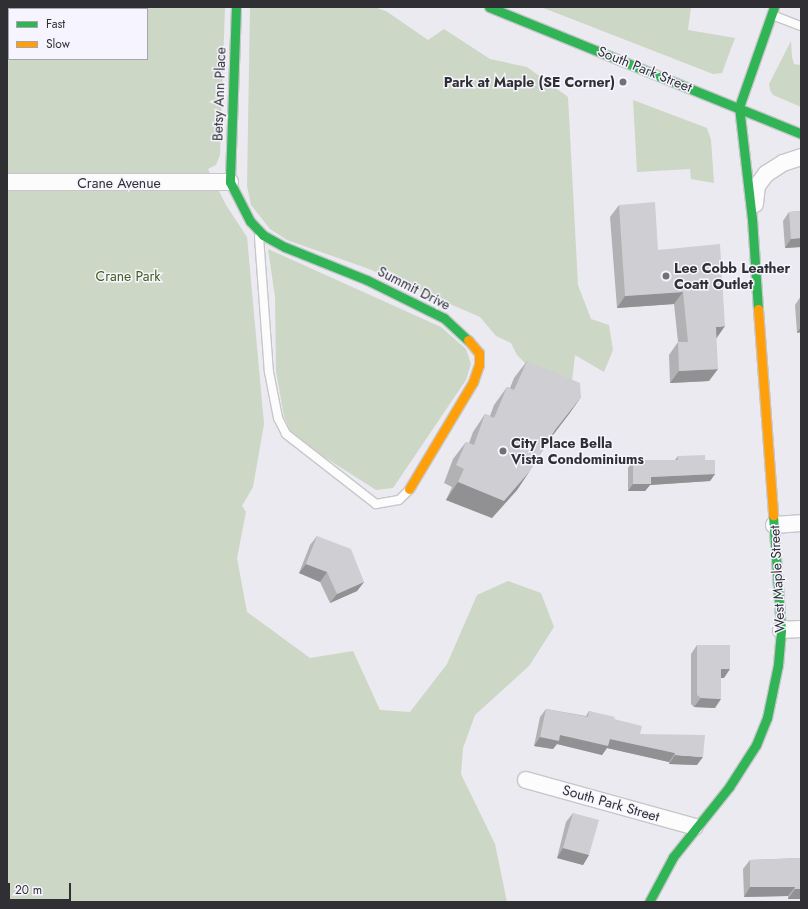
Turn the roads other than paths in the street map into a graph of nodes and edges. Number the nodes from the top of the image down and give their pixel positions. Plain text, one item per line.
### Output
1 (236, 7) edge
2 (488, 7) edge
3 (773, 11) edge
4 (801, 26) edge
5 (739, 106) junction
6 (801, 134) edge
7 (801, 157) edge
8 (7, 182) edge
9 (230, 182) junction
10 (752, 219) junction
11 (258, 230) junction
12 (409, 489) joint
13 (801, 523) edge
14 (774, 525) junction
15 (801, 629) edge
16 (780, 630) junction
17 (526, 780) dead end
18 (695, 827) junction
19 (649, 902) edge

1 - 9 street, Betsy Ann Place
2 - 5 street, South Park Street
3 - 4 lane
3 - 5 street, West Maple Street
5 - 6 street, South Park Street
5 - 10 street, West Maple Street
7 - 10 street, West Maple Street
8 - 9 street, Crane Avenue
9 - 11 street, Summit Drive
10 - 14 street, West Maple Street
11 - 12 lane
11 - 12 street, Summit Drive
13 - 14 street
14 - 16 street, West Maple Street
15 - 16 street
16 - 18 street, West Maple Street
17 - 18 street, South Park Street
18 - 19 street, West Maple Street

